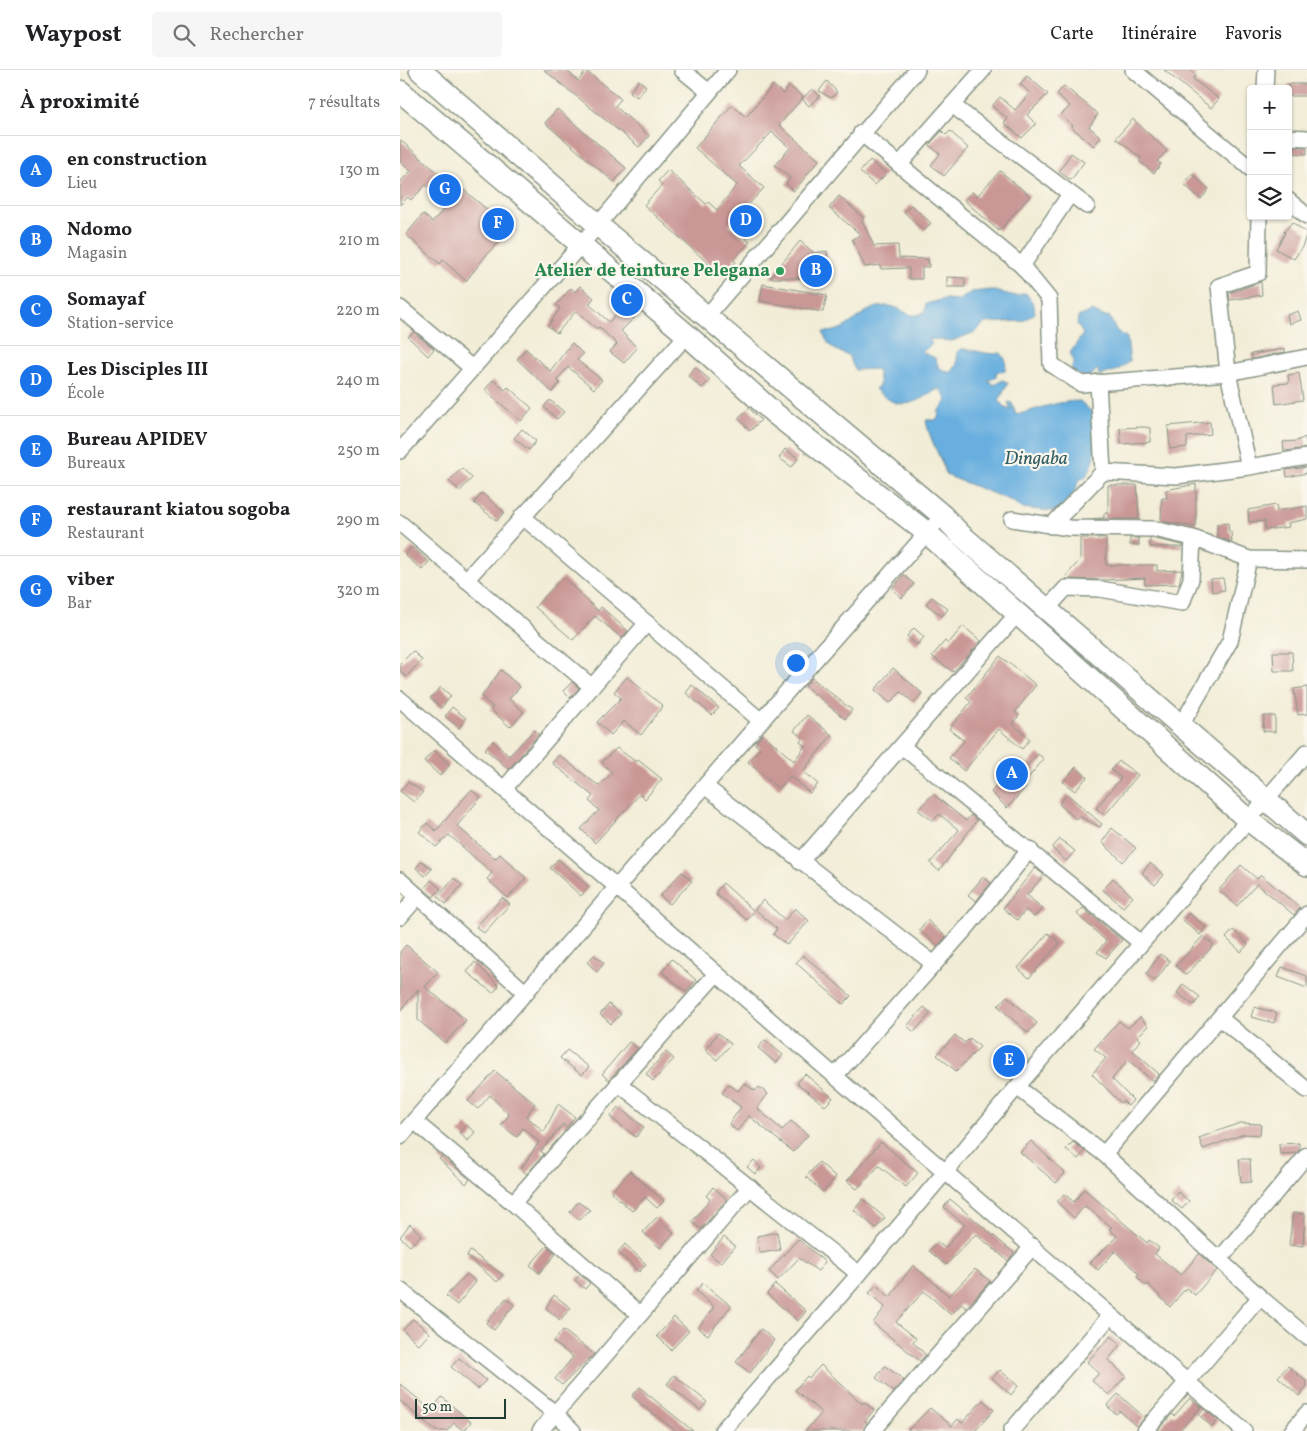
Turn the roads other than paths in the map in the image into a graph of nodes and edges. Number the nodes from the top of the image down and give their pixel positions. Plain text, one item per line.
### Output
1 (420, 70) edge
2 (682, 70) edge
3 (728, 70) edge
4 (917, 70) edge
5 (983, 70) edge
6 (1133, 70) edge
7 (1266, 70) edge
8 (1265, 85) edge
9 (400, 91) edge
10 (709, 92) junction
11 (952, 105) junction
12 (861, 133) junction
13 (1292, 137) edge
14 (1307, 138) edge
15 (900, 164) junction
16 (1247, 166) edge
17 (1070, 194) junction
18 (1292, 203) edge
19 (1087, 206) dead end
20 (1307, 216) edge
21 (1259, 220) edge
22 (598, 225) junction
23 (578, 245) junction
24 (1022, 266) junction
25 (400, 308) edge
26 (706, 317) junction
27 (687, 336) junction
28 (1307, 357) edge
29 (472, 368) junction
30 (1228, 373) junction
31 (1098, 382) junction
32 (400, 451) edge
33 (1307, 457) edge
34 (1249, 467) junction
35 (1103, 472) junction
36 (522, 516) junction
37 (943, 516) junction
38 (1012, 519) dead end
39 (400, 523) edge
40 (1051, 526) junction
41 (927, 533) junction
42 (1194, 538) junction
43 (1249, 560) junction
44 (1307, 560) edge
45 (466, 580) junction
46 (1047, 609) junction
47 (1018, 612) junction
48 (647, 623) junction
49 (592, 687) junction
50 (400, 699) edge
51 (761, 721) junction
52 (1180, 727) junction
53 (903, 746) junction
54 (1307, 752) edge
55 (706, 787) junction
56 (504, 789) junction
57 (1264, 800) junction
58 (1247, 819) junction
59 (1307, 835) edge
60 (1030, 849) junction
61 (800, 862) junction
62 (1307, 865) edge
63 (400, 880) edge
64 (618, 888) junction
65 (418, 896) junction
66 (1307, 914) edge
67 (400, 917) edge
68 (1141, 943) junction
69 (934, 964) junction
70 (716, 974) junction
71 (526, 993) junction
72 (1220, 1018) junction
73 (834, 1076) junction
74 (618, 1082) junction
75 (1017, 1087) junction
76 (1307, 1090) edge
77 (414, 1121) junction
78 (400, 1137) edge
79 (1104, 1154) junction
80 (1307, 1155) edge
81 (945, 1172) junction
82 (750, 1187) junction
83 (512, 1203) junction
84 (1033, 1246) junction
85 (1219, 1260) junction
86 (859, 1274) junction
87 (400, 1290) edge
88 (1260, 1298) junction
89 (639, 1314) junction
90 (1110, 1316) junction
91 (1307, 1337) edge
92 (1188, 1383) junction
93 (1307, 1413) edge
94 (556, 1414) junction
95 (729, 1429) edge
96 (540, 1431) edge
97 (573, 1431) edge
98 (872, 1431) edge
99 (1011, 1431) edge
100 (1145, 1431) edge
101 (1244, 1431) edge
102 (1292, 1431) edge

1 - 22 highway
2 - 10 street
3 - 10 street
4 - 12 street
5 - 11 street
6 - 16 street
7 - 8 street
9 - 23 highway
10 - 22 street
11 - 15 street
11 - 17 street
12 - 15 street
12 - 26 street
13 - 14 street
15 - 24 street
17 - 19 street
17 - 24 street
18 - 20 street
21 - 30 street
22 - 23 street
22 - 26 highway
23 - 27 highway
23 - 29 street
24 - 31 street
25 - 29 street
26 - 37 highway
27 - 36 street
27 - 41 highway
28 - 30 street
29 - 32 street
30 - 31 street
30 - 34 street
31 - 35 street
33 - 34 street
34 - 35 street
35 - 40 street
36 - 45 street
36 - 48 street
37 - 41 street
37 - 46 highway
38 - 40 street
39 - 45 street
40 - 42 street
41 - 47 highway
41 - 51 street
42 - 43 street
42 - 46 street
43 - 44 street
43 - 52 street
45 - 49 street
46 - 52 highway
47 - 53 street
47 - 58 highway
48 - 49 street
48 - 51 street
49 - 56 street
50 - 56 street
51 - 55 street
52 - 57 highway
53 - 60 street
53 - 61 street
54 - 57 street
55 - 61 street
55 - 64 street
56 - 64 street
57 - 58 street
57 - 59 highway
58 - 62 highway
58 - 68 street
60 - 68 street
60 - 69 street
61 - 69 street
63 - 65 street
64 - 70 street
64 - 71 street
65 - 67 street
65 - 71 street
66 - 72 street
68 - 75 street
69 - 73 street
70 - 73 street
70 - 74 street
71 - 77 street
72 - 76 street
72 - 79 street
73 - 81 street
74 - 82 street
74 - 83 street
75 - 79 street
75 - 81 street
77 - 78 street
77 - 83 street
79 - 85 street
80 - 85 street
81 - 84 street
81 - 86 street
82 - 86 street
82 - 89 street
83 - 89 street
84 - 90 street
84 - 98 street
85 - 88 street
86 - 95 street
87 - 94 street
88 - 91 street
88 - 92 street
89 - 94 street
90 - 92 street
90 - 99 street
92 - 100 street
92 - 101 street
93 - 102 street
94 - 96 street
94 - 97 street

